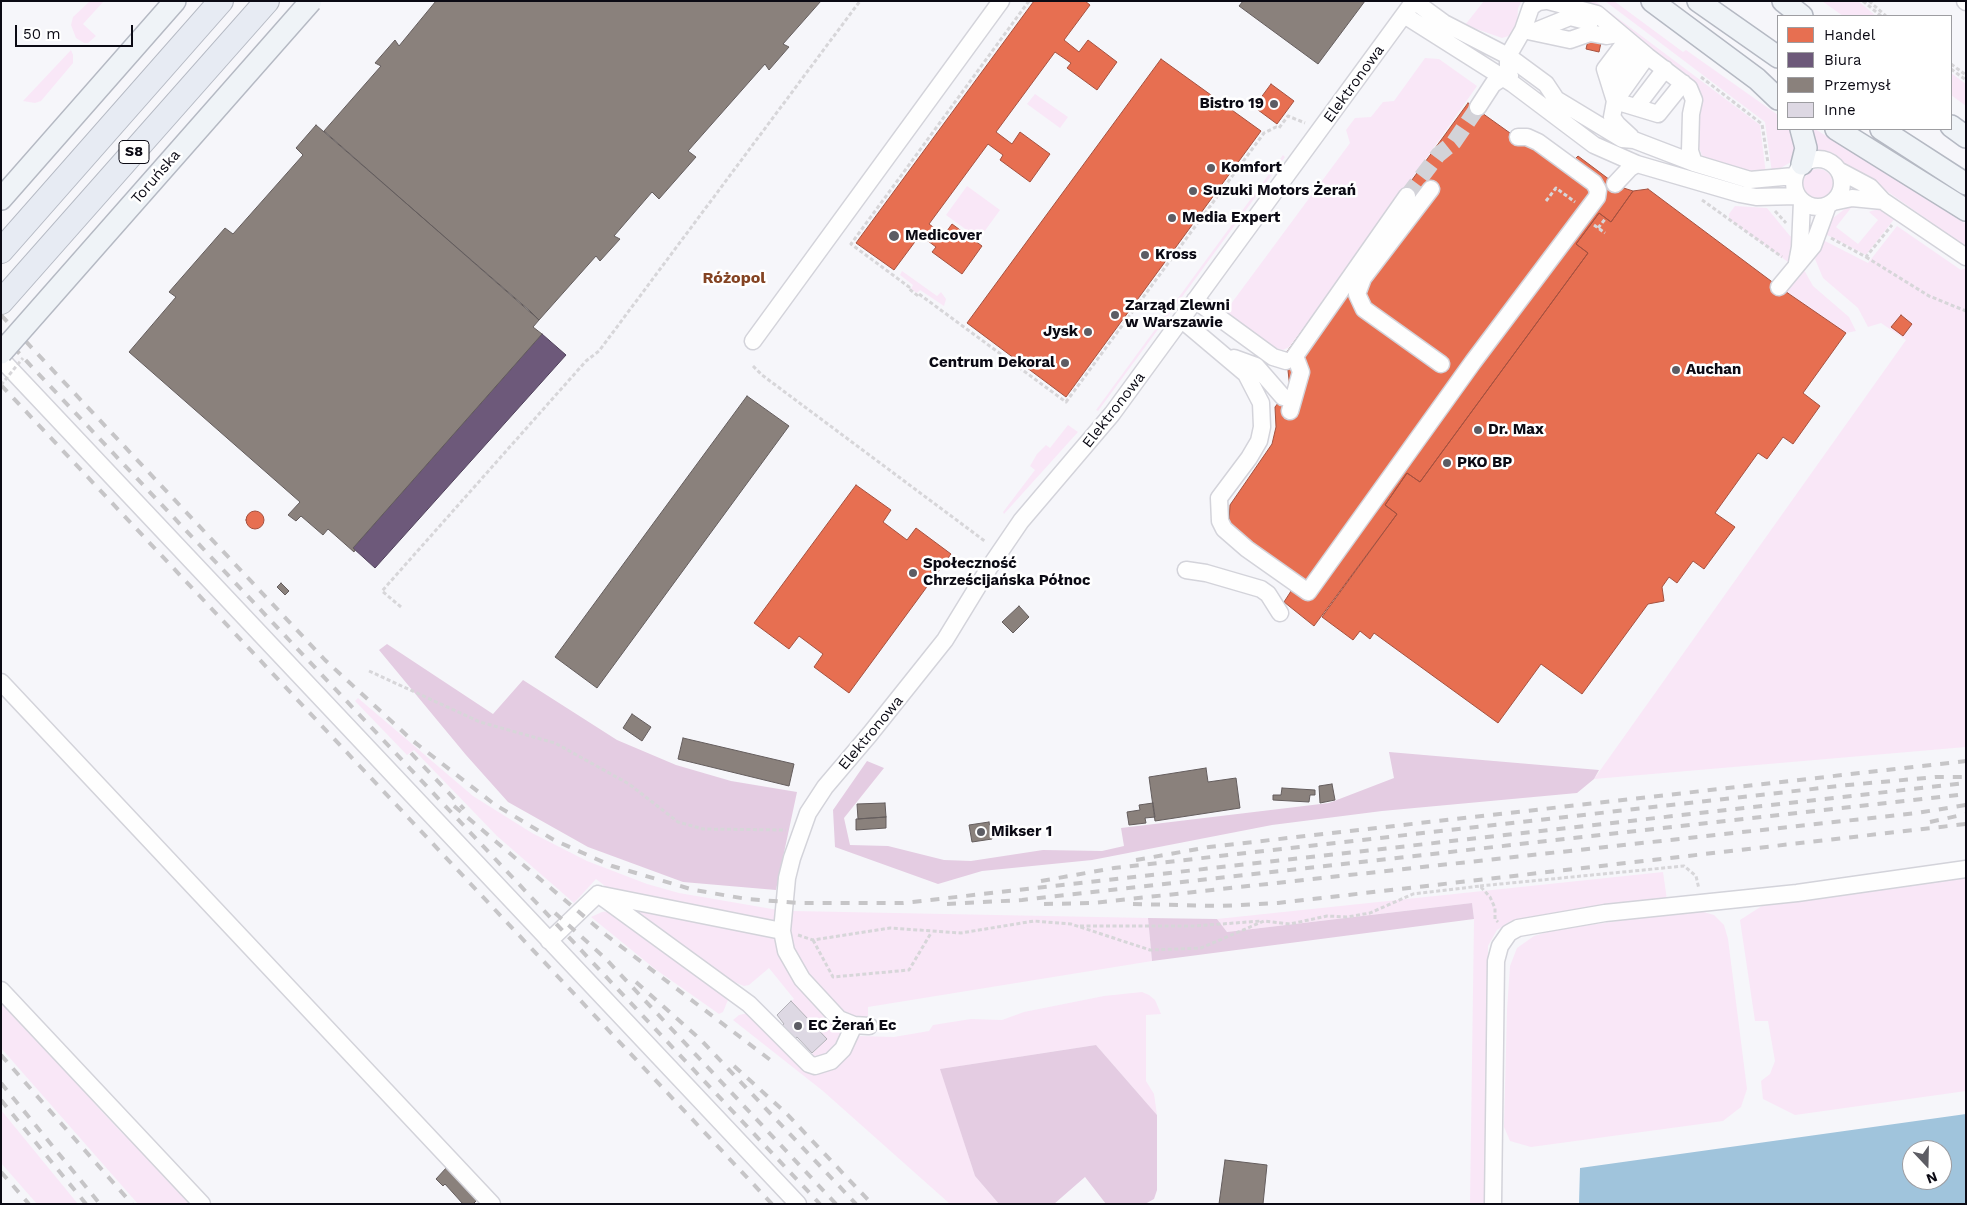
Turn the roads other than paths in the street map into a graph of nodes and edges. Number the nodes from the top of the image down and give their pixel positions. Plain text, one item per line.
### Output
1 (175, 1) edge
2 (221, 1) edge
3 (266, 1) edge
4 (311, 1) edge
5 (1001, 1) edge
6 (1414, 1) edge
7 (1546, 1) edge
8 (1652, 1) edge
9 (1698, 1) edge
10 (1782, 1) edge
11 (1404, 15) junction
12 (1801, 15) edge
13 (1523, 34) junction
14 (1489, 46) junction
15 (1646, 55) junction
16 (1508, 56) junction
17 (1777, 57) edge
18 (1740, 66) junction
19 (1507, 79) junction
20 (1777, 91) edge
21 (1777, 97) edge
22 (1556, 99) junction
23 (1630, 106) junction
24 (1478, 107) tunnel mouth
25 (1966, 123) edge
26 (1952, 124) edge
27 (1952, 125) edge
28 (1801, 130) edge
29 (1838, 130) edge
30 (1883, 130) edge
31 (1518, 137) dead end
32 (1966, 137) edge
33 (1634, 140) junction
34 (1694, 163) junction
35 (1637, 164) junction
36 (1798, 170) junction
37 (1838, 170) junction
38 (1615, 184) dead end
39 (1966, 184) edge
40 (1431, 189) dead end
41 (1408, 196) tunnel mouth
42 (1, 198) edge
43 (1799, 199) junction
44 (1883, 200) junction
45 (1831, 203) junction
46 (1966, 210) edge
47 (1, 251) edge
48 (1966, 257) edge
49 (1790, 260) junction
50 (1779, 287) dead end
51 (1195, 300) junction
52 (1, 302) edge
53 (1182, 320) junction
54 (753, 341) dead end
55 (1254, 344) junction
56 (1, 353) edge
57 (1227, 356) junction
58 (1, 359) edge
59 (1286, 361) dead end
60 (1441, 364) dead end
61 (1256, 366) junction
62 (1254, 386) junction
63 (1186, 570) dead end
64 (1280, 613) dead end
65 (1, 682) edge
66 (1966, 869) edge
67 (598, 894) junction
68 (782, 931) junction
69 (549, 941) junction
70 (1, 990) edge
71 (202, 1204) edge
72 (492, 1204) edge
73 (798, 1204) edge
74 (1493, 1204) edge

1 - 42 main road
2 - 47 highway, S8
3 - 52 highway, S8
4 - 56 main road, Toruńska, bridge
5 - 54 street
6 - 11 street, Elektronowa
6 - 14 street
7 - 13 street
7 - 15 street
8 - 18 main road
9 - 17 main road
10 - 12 main road
11 - 19 street
11 - 51 street, Elektronowa
13 - 14 street
13 - 15 street
13 - 16 street
14 - 16 street
15 - 23 street
15 - 23 street
15 - 23 street
15 - 23 street
15 - 34 street
16 - 19 street
16 - 22 street
18 - 20 main road
18 - 21 main road
19 - 22 street
19 - 24 street
19 - 35 street
22 - 33 street
23 - 33 street
25 - 26 street
27 - 32 main road
28 - 36 main road
29 - 46 main road
30 - 39 main road
31 - 62 street
33 - 34 street
34 - 36 street
35 - 38 street
35 - 43 street
36 - 37 street
36 - 43 street
37 - 44 street
37 - 45 street
40 - 60 street
41 - 61 street
43 - 45 street
43 - 49 street
44 - 45 street
44 - 48 street
45 - 49 street
49 - 50 street
51 - 53 street, Elektronowa
51 - 55 street
53 - 57 street
53 - 68 street, Elektronowa
55 - 59 street
55 - 61 street
57 - 61 street
57 - 62 street
58 - 69 street
61 - 62 street
63 - 64 street
65 - 72 street
66 - 74 street
67 - 68 street
67 - 68 street
67 - 69 street
69 - 73 street
70 - 71 street

